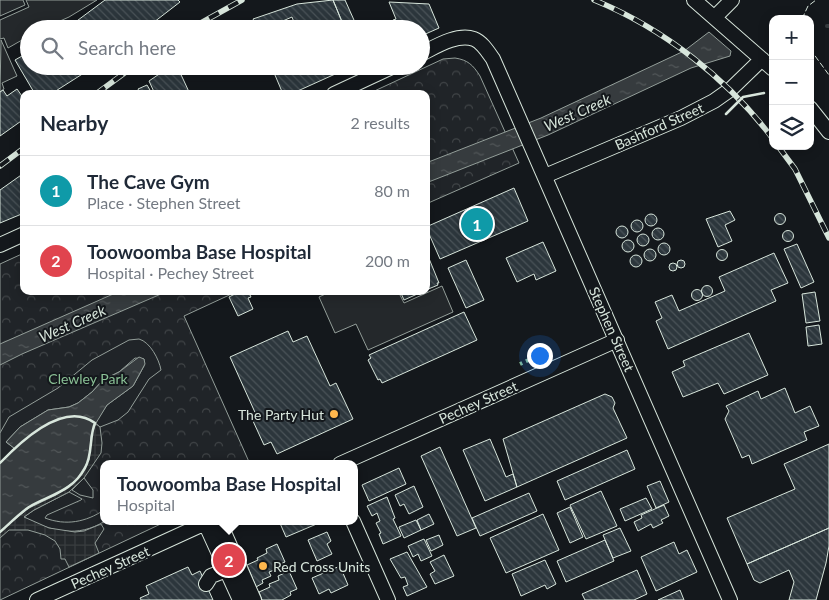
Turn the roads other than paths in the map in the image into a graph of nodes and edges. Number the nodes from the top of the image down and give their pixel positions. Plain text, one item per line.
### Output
1 (694, 0) edge
2 (732, 0) edge
3 (716, 17) junction
4 (430, 50) edge
5 (768, 64) edge
6 (375, 75) edge
7 (343, 90) edge
8 (814, 113) edge
9 (829, 132) edge
10 (545, 176) junction
11 (20, 236) edge
12 (0, 245) edge
13 (617, 340) junction
14 (349, 460) edge
15 (204, 525) edge
16 (212, 525) edge
17 (213, 525) edge
18 (355, 525) edge
19 (226, 570) junction
20 (243, 576) junction
21 (37, 600) edge
22 (230, 600) edge
23 (240, 600) edge
24 (254, 600) edge
25 (388, 600) edge
26 (730, 600) edge

1 - 3 street
2 - 3 street
3 - 5 street
4 - 10 street, Stephen Street
5 - 10 street, Bashford Street
6 - 7 street
8 - 9 street
10 - 13 street, Stephen Street
11 - 12 street
13 - 14 street, Pechey Street
13 - 26 street, Stephen Street
15 - 21 street, Pechey Street
16 - 19 street
17 - 20 street
18 - 25 street
19 - 20 street
19 - 22 street
19 - 23 street
20 - 24 street

